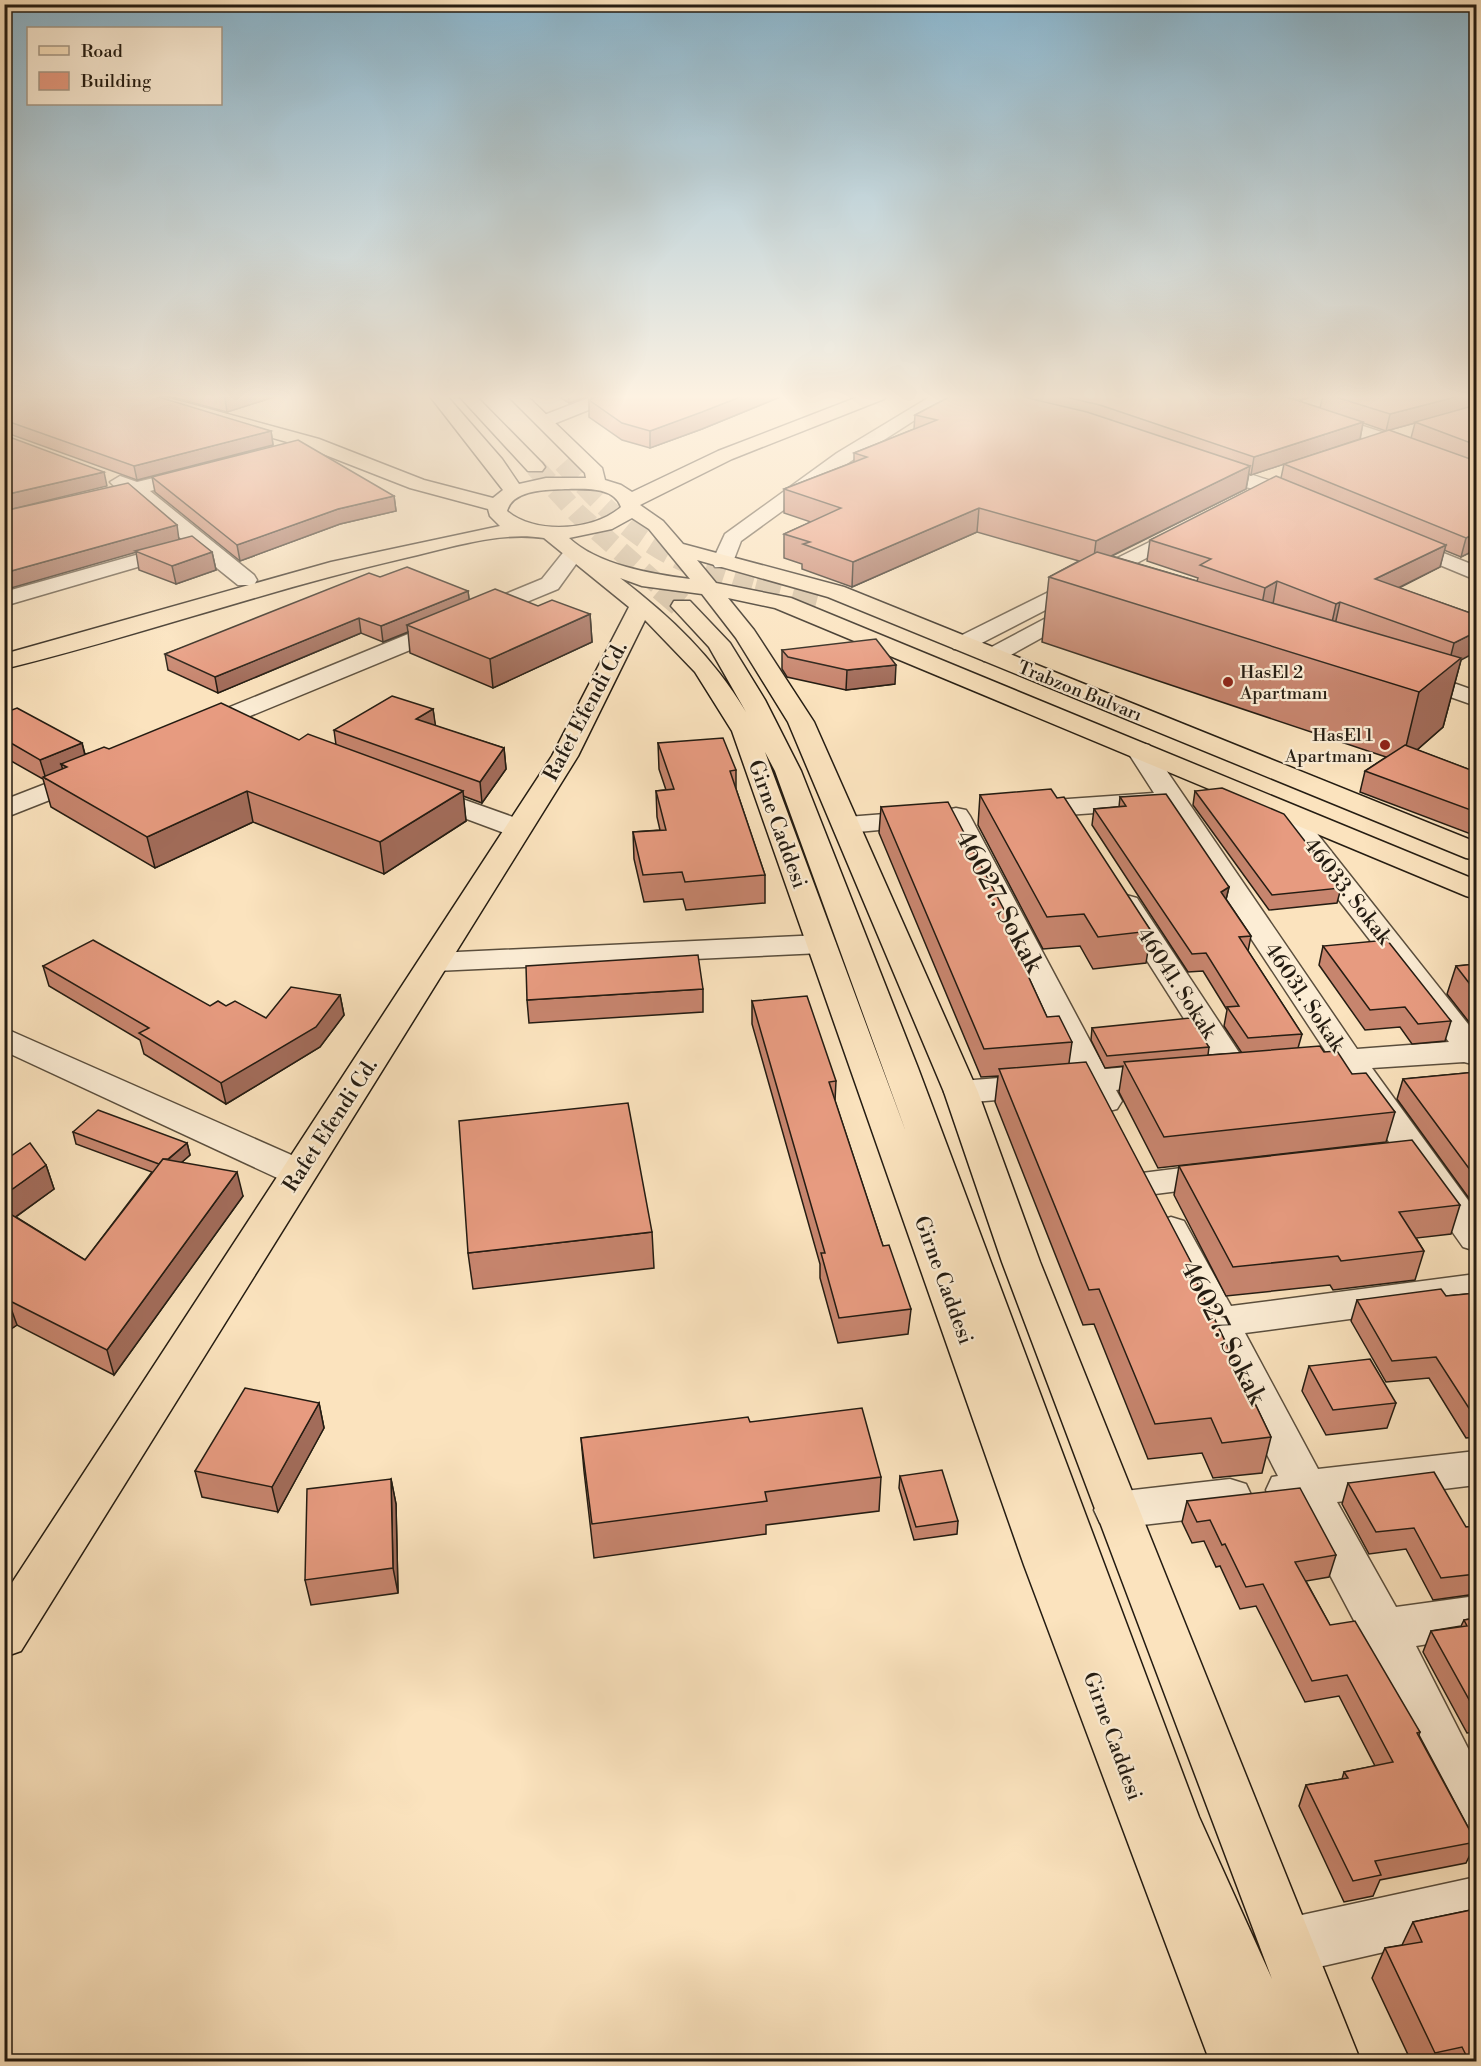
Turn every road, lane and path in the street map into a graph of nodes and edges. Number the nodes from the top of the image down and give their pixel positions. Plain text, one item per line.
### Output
1 (121, 491) edge
2 (139, 491) edge
3 (455, 491) edge
4 (502, 491) edge
5 (528, 491) edge
6 (615, 491) edge
7 (654, 491) edge
8 (796, 491) edge
9 (1255, 491) edge
10 (1289, 491) edge
11 (505, 501) junction
12 (1239, 503) edge
13 (630, 504) junction
14 (1315, 505) edge
15 (4, 519) edge
16 (1208, 519) edge
17 (540, 530) junction
18 (1379, 533) edge
19 (199, 543) junction
20 (676, 548) junction
21 (573, 553) junction
22 (723, 562) junction
23 (1476, 574) edge
24 (1148, 579) edge
25 (246, 580) junction
26 (694, 596) junction
27 (4, 599) edge
28 (817, 604) tunnel mouth
29 (641, 606) junction
30 (766, 628) junction
31 (849, 631) junction
32 (4, 642) edge
33 (962, 644) junction
34 (992, 656) junction
35 (4, 662) edge
36 (1389, 667) edge
37 (1476, 699) edge
38 (222, 719) junction
39 (255, 731) edge
40 (179, 737) edge
41 (1140, 752) junction
42 (113, 764) edge
43 (397, 783) edge
44 (1170, 799) junction
45 (1063, 807) junction
46 (4, 810) edge
47 (1286, 813) junction
48 (979, 814) junction
49 (847, 825) junction
50 (517, 828) junction
51 (1082, 836) edge
52 (1476, 854) edge
53 (1113, 885) edge
54 (1476, 890) edge
55 (821, 944) junction
56 (436, 962) junction
57 (4, 1038) edge
58 (1475, 1053) edge
59 (1348, 1060) junction
60 (1302, 1064) edge
61 (1268, 1066) edge
62 (1233, 1069) junction
63 (1095, 1082) junction
64 (961, 1092) junction
65 (1414, 1153) junction
66 (1133, 1156) junction
67 (1379, 1157) edge
68 (1252, 1171) edge
69 (299, 1173) junction
70 (1476, 1238) edge
71 (1476, 1288) edge
72 (1218, 1322) junction
73 (1476, 1468) edge
74 (1306, 1488) junction
75 (1116, 1510) junction
76 (1476, 1616) edge
77 (1384, 1630) junction
78 (4, 1636) edge
79 (1476, 1816) edge
80 (1476, 1904) edge
81 (1288, 1946) junction
82 (1239, 2061) edge
83 (1279, 2061) edge
84 (1332, 2061) edge

1 - 15 street
2 - 19 street
3 - 11 main road
4 - 11 main road
5 - 11 main road
6 - 13 main road
7 - 13 main road
8 - 22 street
9 - 12 street
10 - 14 street
11 - 17 main road
11 - 25 main road
13 - 17 main road
13 - 20 main road
16 - 33 street
17 - 21 main road, Trabzon Bulvarı
17 - 35 main road
18 - 23 street
19 - 25 street
19 - 27 street
20 - 22 main road, Trabzon Bulvarı
20 - 26 main road
21 - 26 main road, Trabzon Bulvarı
21 - 29 main road, Girne Caddesi
21 - 38 street
22 - 33 main road, Trabzon Bulvarı
24 - 34 street
25 - 32 main road
26 - 30 main road
26 - 31 main road, Trabzon Bulvarı
26 - 83 main road, Girne Caddesi
28 - 52 main road
29 - 50 main road, Rafet Efendi Cd.
29 - 55 main road, Girne Caddesi
30 - 31 main road
30 - 49 main road
31 - 41 main road, Trabzon Bulvarı
33 - 34 main road, Trabzon Bulvarı
34 - 52 main road, Trabzon Bulvarı
36 - 37 street
38 - 39 street
38 - 40 street
41 - 44 street, 46031. Sokak
41 - 47 main road, Trabzon Bulvarı
42 - 46 street
43 - 50 street
44 - 45 street
44 - 59 street, 46031. Sokak
45 - 48 street
45 - 51 street
47 - 54 main road, Trabzon Bulvarı
47 - 58 street, 46033. Sokak
48 - 49 street
48 - 63 street, 46027. Sokak
49 - 64 main road
50 - 56 main road, Rafet Efendi Cd.
53 - 62 street, 46041. Sokak
55 - 56 street
55 - 82 main road, Girne Caddesi
56 - 69 main road, Rafet Efendi Cd.
57 - 69 street
58 - 59 street
59 - 60 street
59 - 65 street, 46031. Sokak
61 - 62 street
62 - 63 street
63 - 64 street
63 - 66 street, 46027. Sokak
64 - 75 main road
65 - 67 street
65 - 70 street, 46031. Sokak
66 - 68 street
66 - 72 street, 46027. Sokak
69 - 78 main road, Rafet Efendi Cd.
71 - 72 street
72 - 74 street, 46027. Sokak
73 - 74 street
74 - 75 street
74 - 77 street, 46027. Sokak
75 - 81 main road
76 - 77 street
77 - 79 street, 46027. Sokak
80 - 81 street
81 - 84 main road

